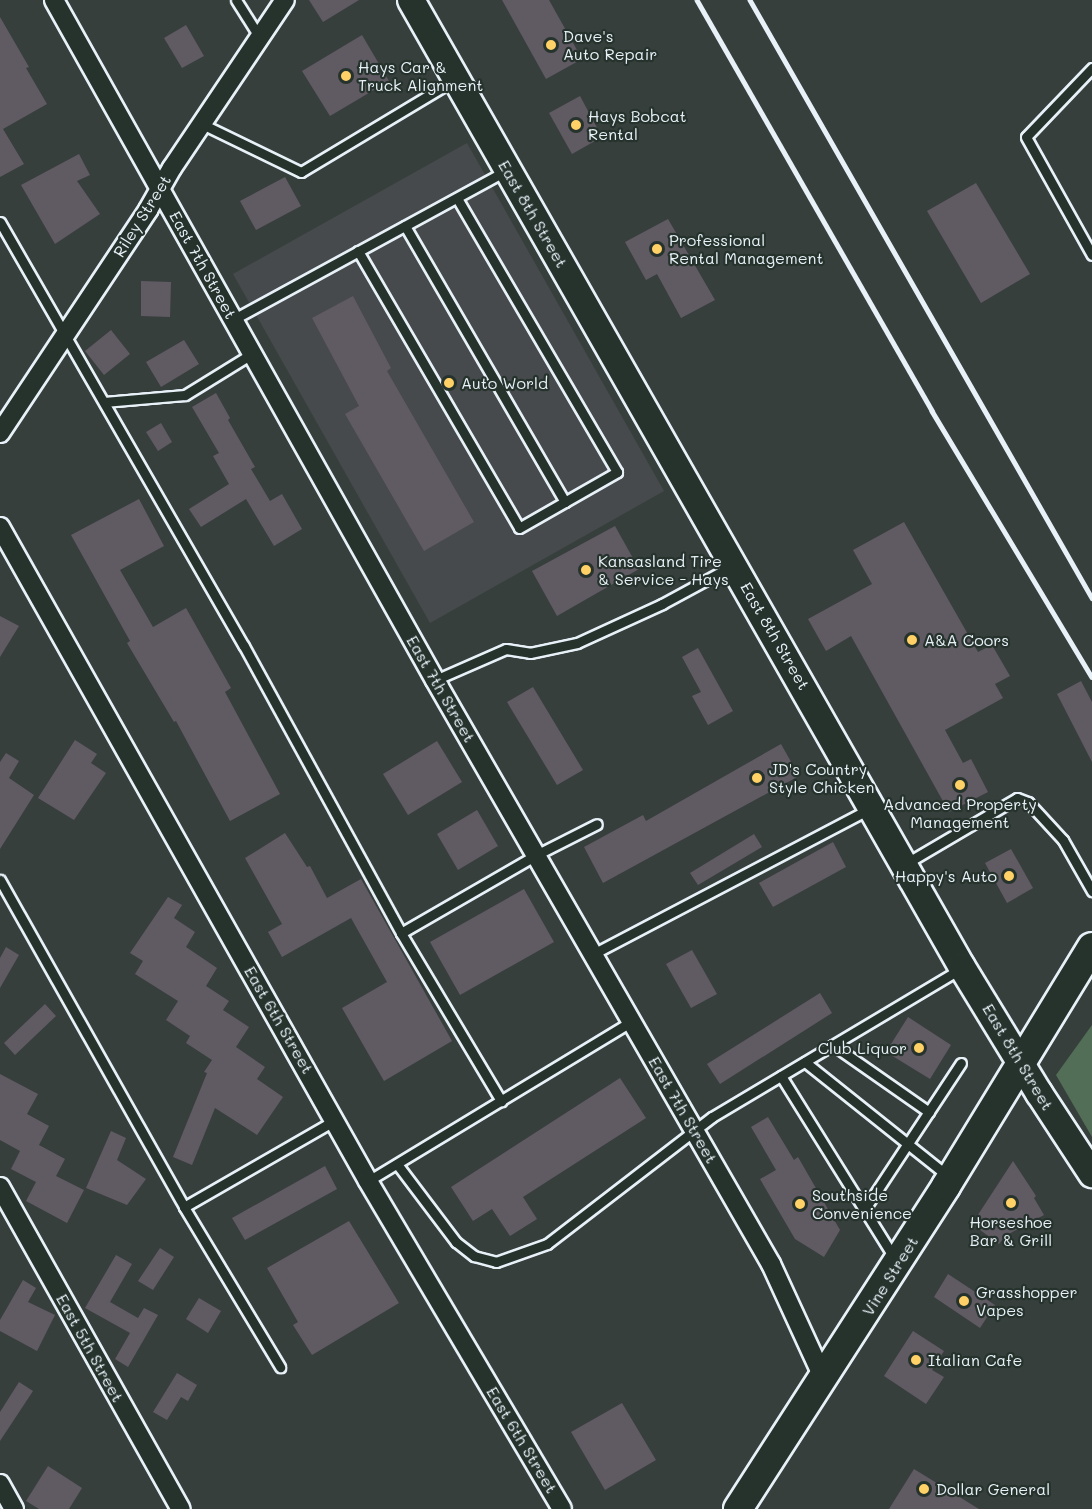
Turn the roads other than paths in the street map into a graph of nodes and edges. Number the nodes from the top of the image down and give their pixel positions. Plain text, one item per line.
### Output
1 (54, 0) edge
2 (237, 0) edge
3 (285, 0) edge
4 (411, 0) edge
5 (260, 38) junction
6 (1092, 68) edge
7 (456, 79) junction
8 (202, 124) junction
9 (508, 170) junction
10 (161, 187) junction
11 (457, 198) junction
12 (0, 222) edge
13 (405, 226) junction
14 (358, 251) junction
15 (1092, 255) edge
16 (234, 318) junction
17 (66, 335) junction
18 (253, 353) junction
19 (104, 402) junction
20 (0, 433) edge
21 (565, 502) junction
22 (0, 527) edge
23 (734, 565) junction
24 (435, 680) junction
25 (873, 807) junction
26 (597, 824) dead end
27 (536, 855) junction
28 (905, 864) junction
29 (0, 880) edge
30 (1092, 891) edge
31 (401, 933) junction
32 (1092, 947) edge
33 (592, 954) junction
34 (962, 967) junction
35 (632, 1021) junction
36 (833, 1045) junction
37 (805, 1062) junction
38 (961, 1063) dead end
39 (1021, 1063) junction
40 (781, 1076) junction
41 (501, 1101) junction
42 (928, 1112) junction
43 (335, 1120) junction
44 (695, 1132) junction
45 (908, 1143) junction
46 (397, 1164) junction
47 (1092, 1174) edge
48 (951, 1178) junction
49 (368, 1181) junction
50 (0, 1187) edge
51 (184, 1208) junction
52 (864, 1210) junction
53 (897, 1264) junction
54 (280, 1367) dead end
55 (824, 1379) junction
56 (0, 1484) edge
57 (14, 1509) edge
58 (181, 1509) edge
59 (562, 1509) edge
60 (738, 1509) edge

1 - 10 street, East 7th Street
2 - 5 lane
3 - 5 street, Riley Street
4 - 7 main road, East 8th Street
5 - 8 street, Riley Street
6 - 15 lane
7 - 8 lane
7 - 9 main road, East 8th Street
8 - 10 street, Riley Street
9 - 11 lane
9 - 23 main road, East 8th Street
10 - 16 street, East 7th Street
10 - 17 street, Riley Street
11 - 13 lane
11 - 21 lane
12 - 17 lane
13 - 14 lane
13 - 21 lane
14 - 16 lane
14 - 21 lane
16 - 18 street, East 7th Street
17 - 19 lane
17 - 20 street, Riley Street
18 - 19 lane
18 - 24 street, East 7th Street
19 - 31 lane
22 - 43 street, East 6th Street
23 - 24 lane
23 - 25 main road, East 8th Street
24 - 27 street, East 7th Street
25 - 28 main road, East 8th Street
25 - 33 lane
26 - 27 lane
27 - 31 lane
27 - 33 street, East 7th Street
28 - 30 lane
28 - 34 main road, East 8th Street
29 - 51 lane
31 - 41 lane
32 - 39 main road, Vine Street
33 - 35 street, East 7th Street
34 - 36 lane
34 - 39 main road, East 8th Street
35 - 41 lane
35 - 44 street, East 7th Street
36 - 37 lane
36 - 42 lane
37 - 40 lane
37 - 45 lane
38 - 42 lane
39 - 47 main road, East 8th Street
39 - 48 main road, Vine Street
40 - 44 lane
40 - 52 lane
41 - 46 lane
42 - 45 lane
43 - 49 street, East 6th Street
43 - 51 lane
44 - 46 lane
44 - 55 street, East 7th Street
45 - 48 lane
45 - 52 lane
46 - 49 lane
48 - 53 main road, Vine Street
49 - 59 street, East 6th Street
50 - 58 street, East 5th Street
51 - 54 lane
52 - 53 lane
53 - 55 main road, Vine Street
55 - 60 main road, Vine Street
56 - 57 street

